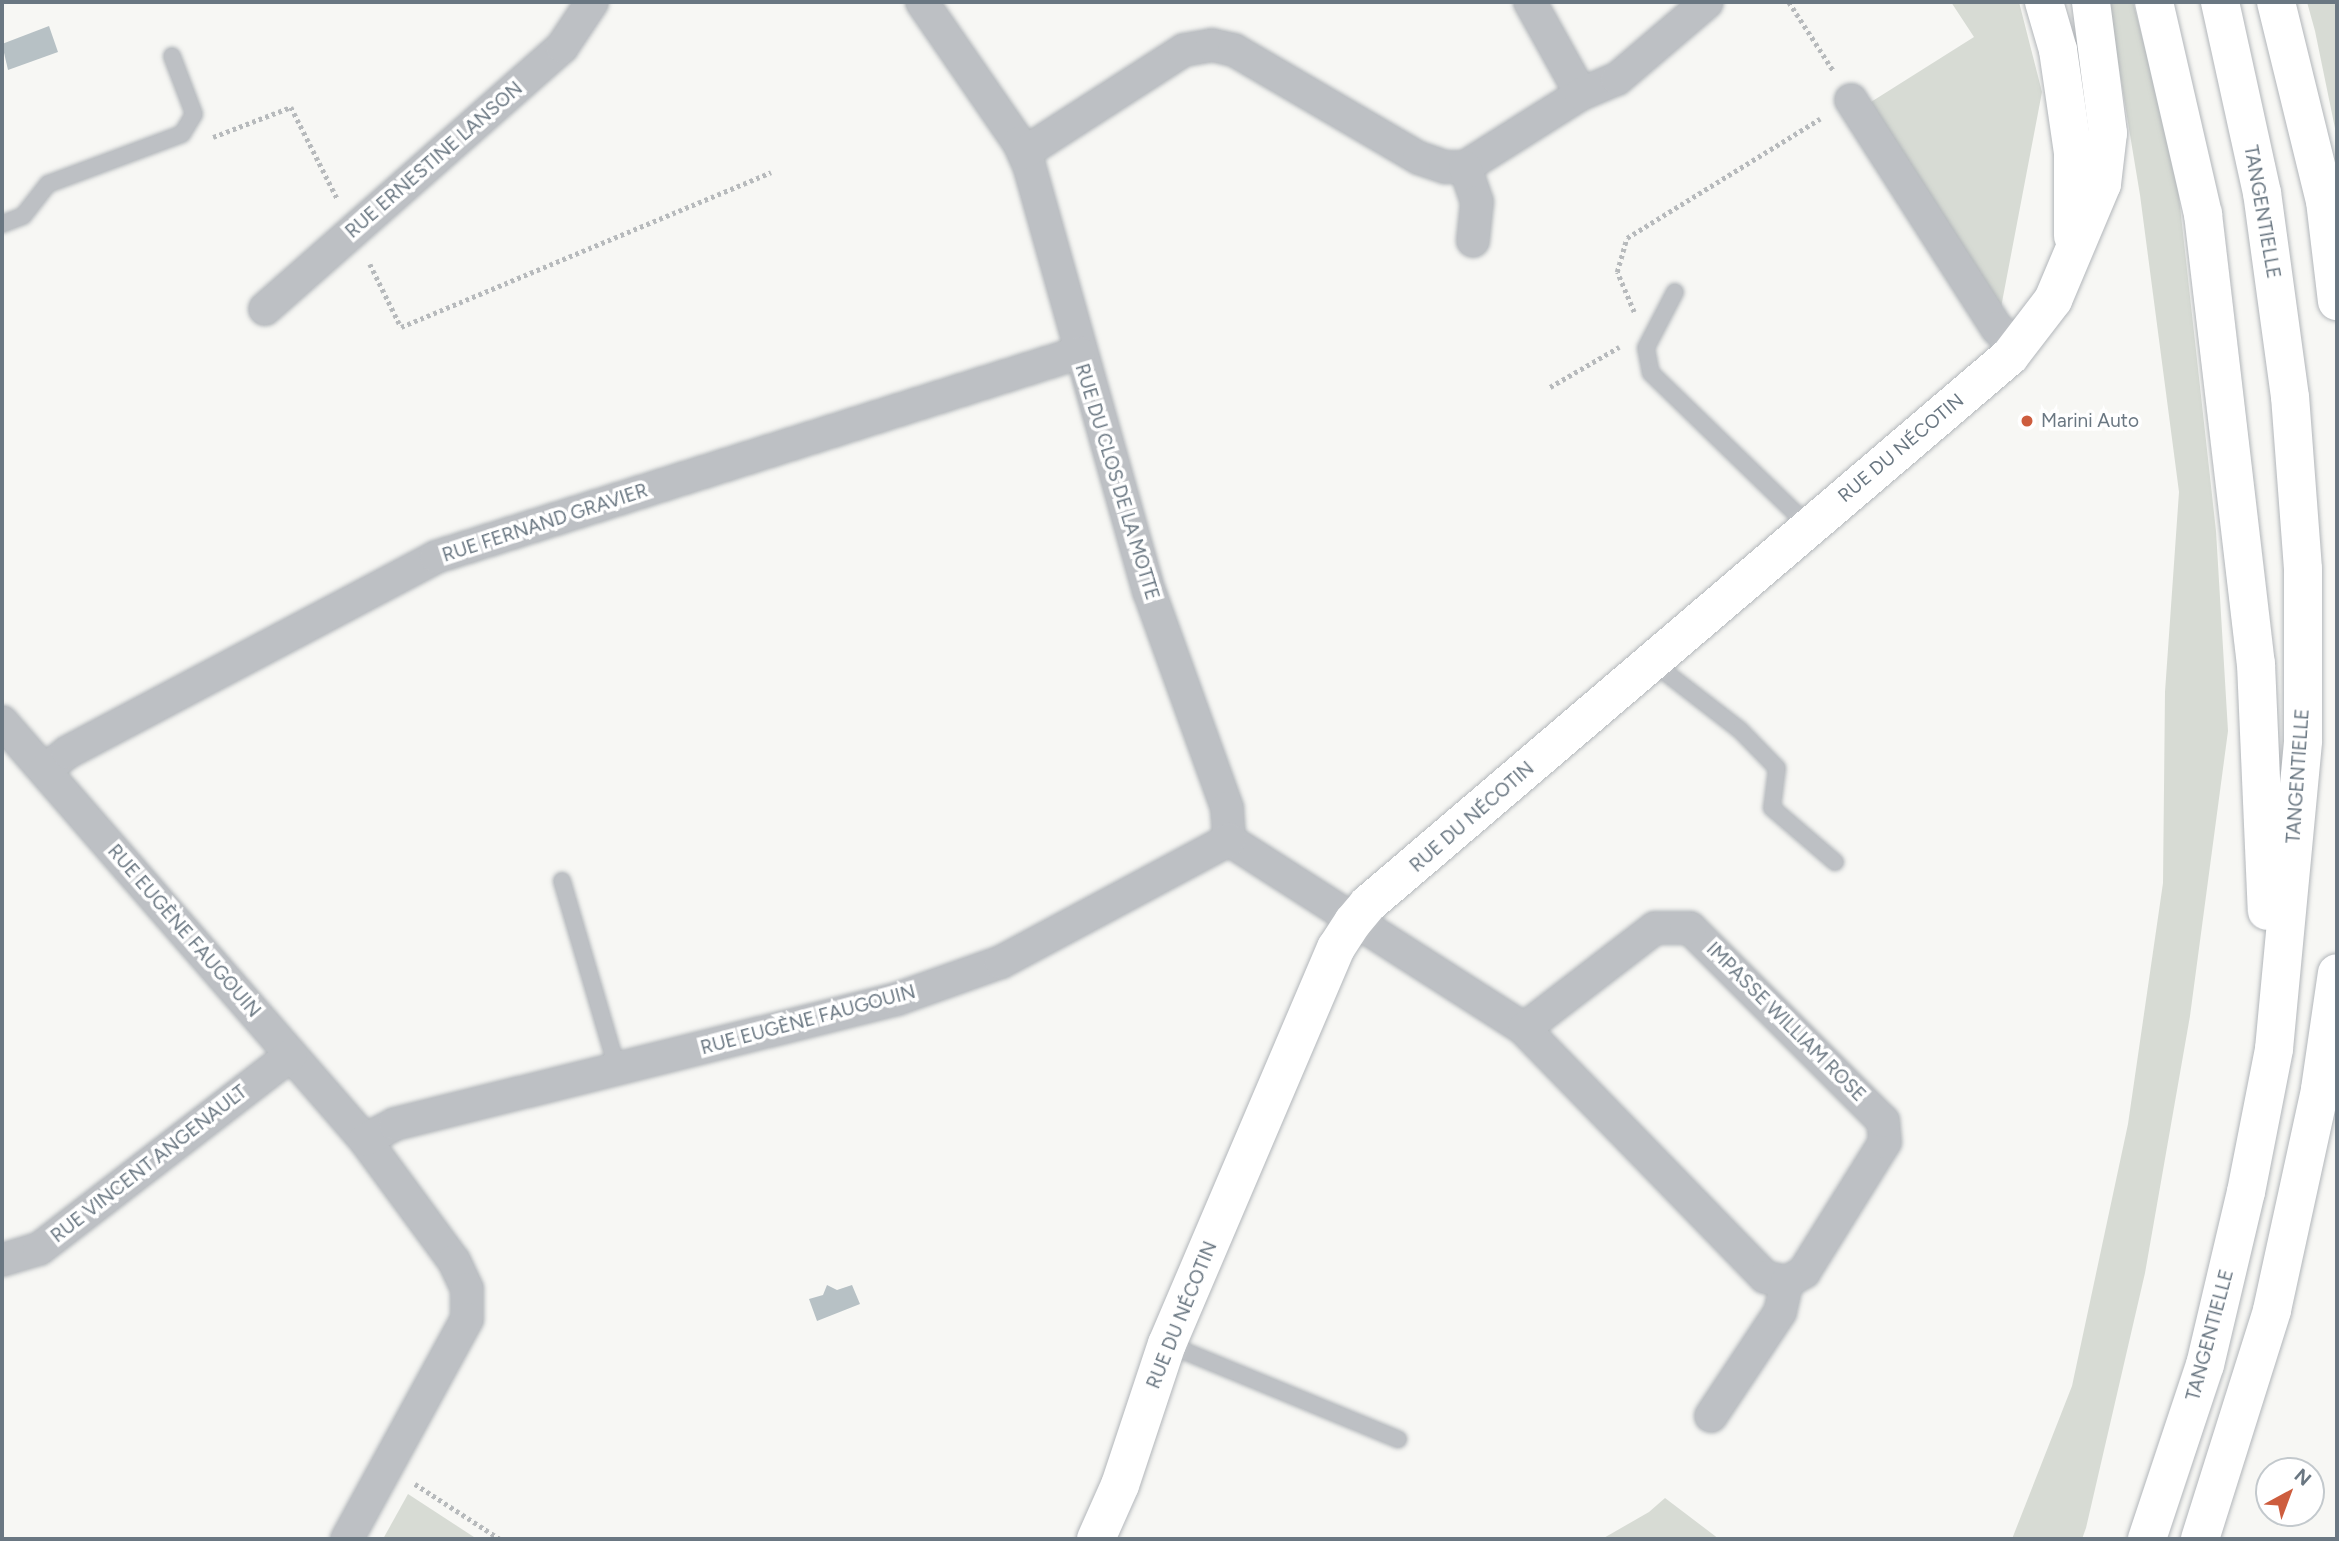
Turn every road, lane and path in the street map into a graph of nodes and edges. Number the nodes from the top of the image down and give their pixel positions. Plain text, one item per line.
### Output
1 (592, 2) edge
2 (922, 2) edge
3 (1530, 2) edge
4 (1707, 2) edge
5 (1789, 2) edge
6 (2044, 2) edge
7 (2091, 2) edge
8 (2154, 2) edge
9 (2220, 2) edge
10 (2276, 2) edge
11 (173, 56) dead end
12 (1581, 94) junction
13 (1852, 100) junction
14 (182, 134) junction
15 (1024, 153) junction
16 (1465, 167) junction
17 (771, 172) dead end
18 (2, 224) edge
19 (354, 231) junction
20 (1473, 241) dead end
21 (2073, 256) junction
22 (1675, 292) dead end
23 (2337, 301) edge
24 (265, 309) dead end
25 (1636, 324) dead end
26 (1629, 341) dead end
27 (2015, 348) junction
28 (1078, 353) junction
29 (1550, 387) dead end
30 (1809, 526) junction
31 (1652, 662) junction
32 (2, 722) edge
33 (45, 770) junction
34 (1229, 840) junction
35 (1835, 862) dead end
36 (562, 881) dead end
37 (1353, 922) junction
38 (2337, 973) edge
39 (1524, 1029) junction
40 (2274, 1049) junction
41 (292, 1055) junction
42 (617, 1068) junction
43 (365, 1140) junction
44 (2, 1261) edge
45 (1787, 1282) junction
46 (1167, 1344) junction
47 (1711, 1416) dead end
48 (1398, 1439) dead end
49 (405, 1479) dead end
50 (347, 1539) edge
51 (500, 1539) edge
52 (1096, 1539) edge
53 (2147, 1539) edge
54 (2200, 1539) edge

1 - 19 street, RUE ERNESTINE LANSON
2 - 15 street, RUE DU CLOS DE LA MOTTE
3 - 12 street
4 - 12 street
5 - 13 path
6 - 21 main road, RUE DU NÉCOTIN
7 - 21 main road, RUE DU NÉCOTIN
8 - 40 main road
9 - 40 main road, TANGENTIELLE
10 - 23 main road
11 - 14 lane
12 - 16 street
13 - 25 path
13 - 27 street
14 - 18 lane
14 - 19 path
15 - 16 street
15 - 28 street, RUE DU CLOS DE LA MOTTE
16 - 20 street
17 - 19 path
19 - 24 street, RUE ERNESTINE LANSON
21 - 27 main road, RUE DU NÉCOTIN
22 - 30 lane
26 - 29 path
27 - 30 main road, RUE DU NÉCOTIN
28 - 33 street, RUE FERNAND GRAVIER
28 - 34 street, RUE DU CLOS DE LA MOTTE
30 - 31 main road, RUE DU NÉCOTIN
31 - 35 lane
31 - 37 main road, RUE DU NÉCOTIN
32 - 33 street, RUE EUGÈNE FAUGOUIN
33 - 41 street, RUE EUGÈNE FAUGOUIN
34 - 37 street
34 - 42 street, RUE EUGÈNE FAUGOUIN
36 - 42 lane
37 - 39 street
37 - 46 main road, RUE DU NÉCOTIN
38 - 54 main road
39 - 45 street
39 - 45 street, IMPASSE WILLIAM ROSE
40 - 53 main road, TANGENTIELLE
41 - 43 street, RUE EUGÈNE FAUGOUIN
41 - 44 street, RUE VINCENT ANGENAULT
42 - 43 street, RUE EUGÈNE FAUGOUIN
43 - 50 street, RUE EUGÈNE FAUGOUIN
45 - 47 street
46 - 48 lane
46 - 52 main road, RUE DU NÉCOTIN
49 - 51 path

